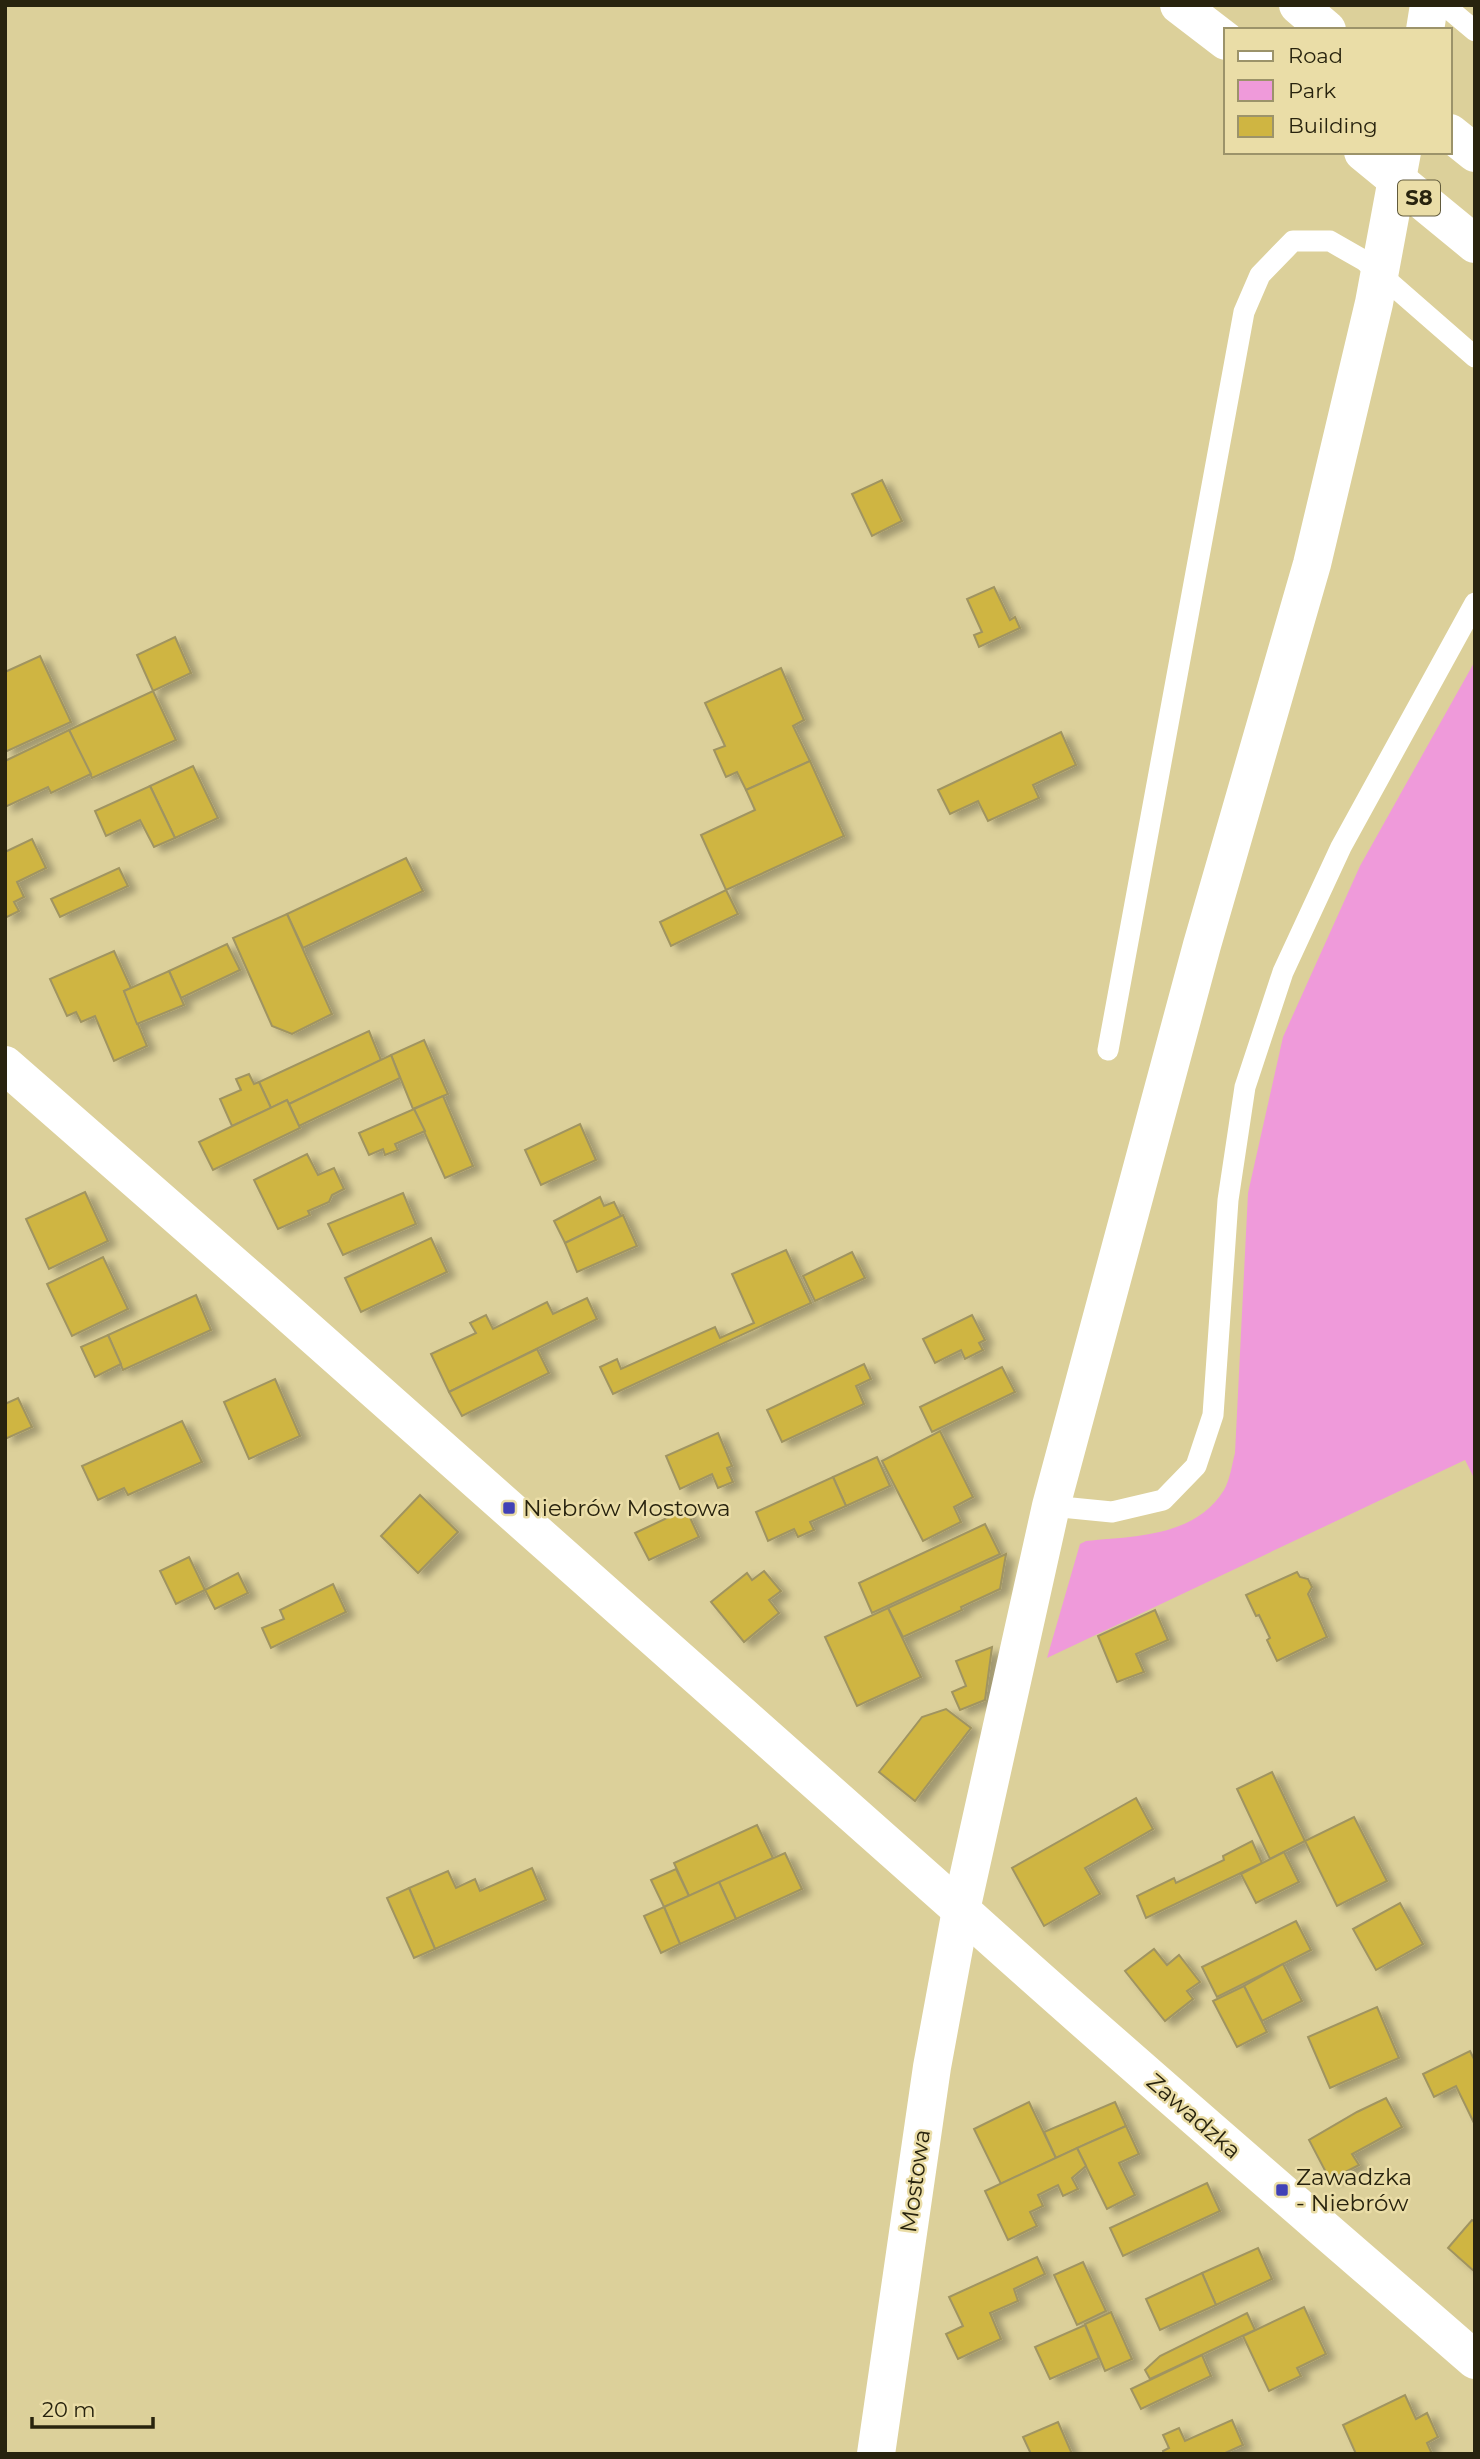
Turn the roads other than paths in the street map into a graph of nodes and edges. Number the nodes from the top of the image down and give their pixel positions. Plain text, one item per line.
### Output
1 (1179, 5) edge
2 (1298, 5) edge
3 (1429, 5) edge
4 (1444, 5) edge
5 (1325, 28) edge
6 (1424, 28) edge
7 (1475, 31) edge
8 (1224, 39) edge
9 (1452, 135) edge
10 (1475, 153) edge
11 (1365, 154) edge
12 (1402, 154) edge
13 (1475, 244) edge
14 (1475, 357) edge
15 (1475, 603) edge
16 (1108, 1050) dead end
17 (5, 1065) edge
18 (1051, 1506) junction
19 (961, 1910) junction
20 (1475, 2360) edge
21 (876, 2454) edge

1 - 8 main road
2 - 5 main road
3 - 6 main road
4 - 7 lane
9 - 10 main road
11 - 13 main road, S8
12 - 18 main road, Mostowa
14 - 16 lane
15 - 18 lane
17 - 19 main road, Zawadzka
18 - 19 main road, Mostowa
19 - 20 main road, Zawadzka
19 - 21 main road, Mostowa

